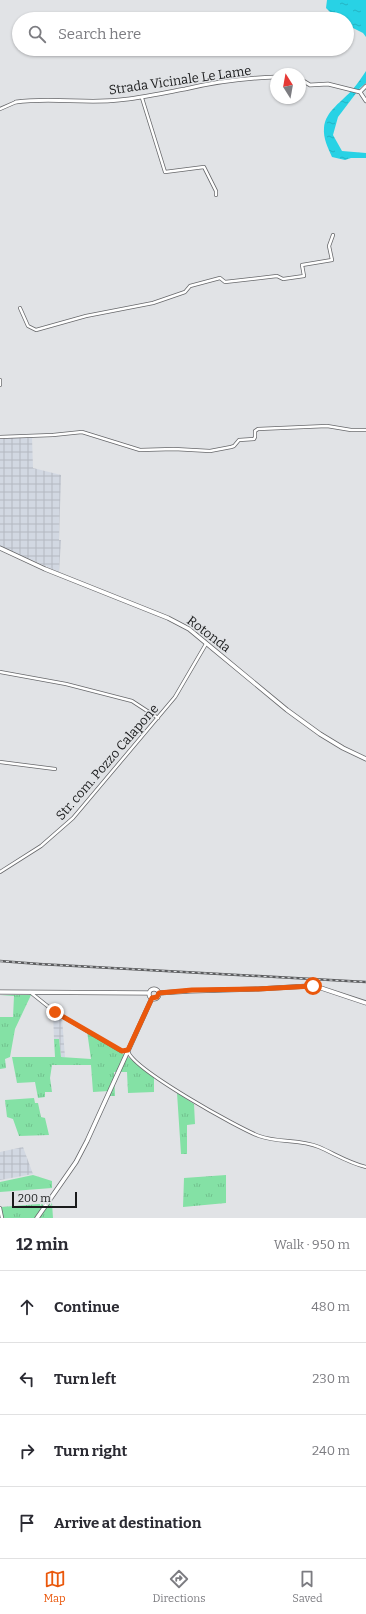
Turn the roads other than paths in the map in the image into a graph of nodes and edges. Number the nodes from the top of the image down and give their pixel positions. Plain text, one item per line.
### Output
1 (270, 78) edge
2 (306, 83) edge
3 (366, 86) edge
4 (360, 92) junction
5 (142, 98) junction
6 (366, 101) edge
7 (16, 102) joint
8 (0, 109) edge
9 (216, 195) dead end
10 (333, 235) dead end
11 (20, 308) dead end
12 (0, 380) edge
13 (0, 385) edge
14 (366, 430) edge
15 (0, 437) edge
16 (0, 548) edge
17 (206, 644) junction
18 (0, 672) edge
19 (158, 718) junction
20 (366, 759) edge
21 (0, 762) edge
22 (55, 768) dead end
23 (0, 872) edge
24 (0, 992) edge
25 (30, 992) junction
26 (149, 993) junction
27 (159, 993) junction
28 (152, 998) junction
29 (366, 1003) edge
30 (128, 1050) junction
31 (131, 1058) junction
32 (124, 1059) junction
33 (366, 1167) edge
34 (0, 1208) edge
35 (2, 1218) edge
36 (37, 1218) edge

1 - 5 street, Strada Vicinale Le Lame
2 - 4 street
3 - 4 street
4 - 6 street
5 - 7 street, Strada Vicinale Le Lame
5 - 9 street
7 - 8 street
10 - 11 street
12 - 13 street
14 - 15 street
16 - 17 main road, Rotonda
17 - 19 street, Str. com. Pozzo Calapone
17 - 20 main road, Rotonda
18 - 19 street
19 - 23 street, Str. com. Pozzo Calapone
21 - 22 street
24 - 25 main road
25 - 26 main road
25 - 30 street
26 - 27 main road
26 - 28 main road
27 - 28 main road
27 - 29 main road
28 - 30 main road
30 - 31 street
30 - 32 main road
31 - 32 street
31 - 33 street
32 - 36 main road
34 - 35 street

